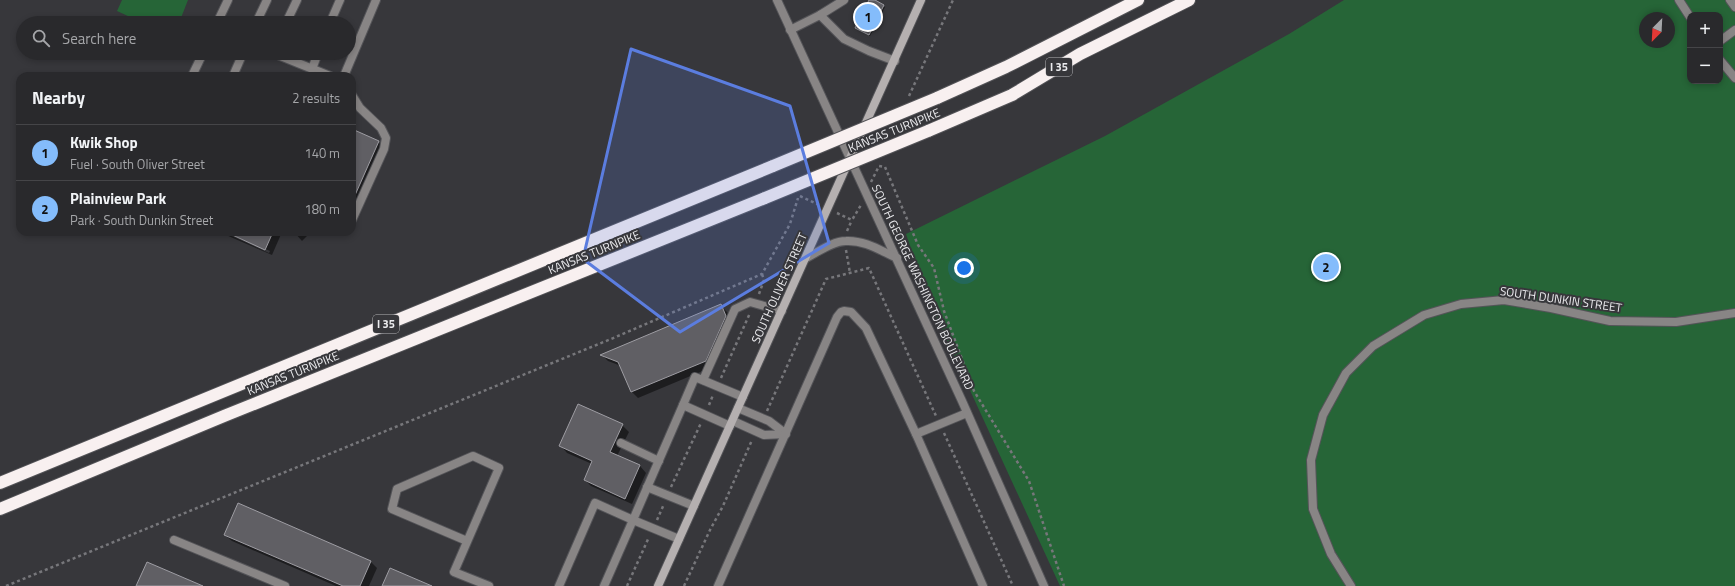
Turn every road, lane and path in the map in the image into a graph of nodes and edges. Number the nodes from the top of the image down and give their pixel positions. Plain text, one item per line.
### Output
1 (228, 0) edge
2 (267, 0) edge
3 (297, 0) edge
4 (340, 0) edge
5 (376, 0) edge
6 (777, 0) edge
7 (844, 0) edge
8 (921, 0) edge
9 (953, 0) edge
10 (1138, 0) edge
11 (1189, 0) edge
12 (1678, 0) edge
13 (1730, 0) edge
14 (1735, 7) edge
15 (1687, 13) edge
16 (820, 15) junction
17 (220, 16) edge
18 (259, 16) edge
19 (289, 16) edge
20 (333, 16) edge
21 (790, 30) junction
22 (1735, 30) edge
23 (1723, 39) edge
24 (356, 48) edge
25 (200, 60) edge
26 (240, 60) edge
27 (291, 60) edge
28 (315, 60) edge
29 (351, 60) edge
30 (894, 61) junction
31 (1723, 64) edge
32 (312, 68) junction
33 (194, 72) edge
34 (235, 72) edge
35 (321, 72) edge
36 (346, 72) edge
37 (1735, 78) edge
38 (908, 98) dead end
39 (356, 102) edge
40 (850, 159) junction
41 (879, 161) dead end
42 (808, 199) dead end
43 (356, 211) edge
44 (856, 213) dead end
45 (848, 218) dead end
46 (852, 220) junction
47 (846, 234) dead end
48 (846, 247) dead end
49 (806, 258) junction
50 (896, 258) junction
51 (850, 273) junction
52 (762, 274) junction
53 (755, 303) junction
54 (782, 311) junction
55 (1735, 313) edge
56 (703, 380) junction
57 (717, 387) junction
58 (743, 397) junction
59 (683, 405) junction
60 (738, 408) junction
61 (967, 413) junction
62 (704, 414) junction
63 (763, 419) junction
64 (731, 424) junction
65 (940, 424) junction
66 (756, 431) junction
67 (786, 434) junction
68 (916, 434) junction
69 (621, 443) dead end
70 (659, 461) junction
71 (0, 483) edge
72 (648, 487) junction
73 (668, 495) junction
74 (694, 506) junction
75 (0, 510) edge
76 (633, 520) junction
77 (653, 529) junction
78 (679, 539) junction
79 (174, 540) dead end
80 (467, 541) junction
81 (6, 586) edge
82 (285, 586) edge
83 (489, 586) edge
84 (559, 586) edge
85 (604, 586) edge
86 (627, 586) edge
87 (658, 586) edge
88 (684, 586) edge
89 (718, 586) edge
90 (983, 586) edge
91 (1013, 586) edge
92 (1044, 586) edge
93 (1064, 586) edge
94 (1350, 586) edge

1 - 17 street
2 - 18 street
3 - 19 street
4 - 20 street
5 - 24 street
6 - 21 street, SOUTH GEORGE WASHINGTON BOULEVARD
7 - 16 street
8 - 30 main road, SOUTH OLIVER STREET
9 - 38 path
10 - 71 highway, KANSAS TURNPIKE / I 35, bridge
11 - 75 highway, KANSAS TURNPIKE / I 35, bridge
12 - 15 street
13 - 14 street
16 - 21 street
16 - 30 street
21 - 40 street, SOUTH GEORGE WASHINGTON BOULEVARD
22 - 23 street
25 - 33 street
26 - 34 street
27 - 32 street
28 - 32 street
29 - 36 street
30 - 40 main road, SOUTH OLIVER STREET
31 - 37 street
32 - 35 street
39 - 43 street
40 - 49 main road, SOUTH OLIVER STREET
40 - 50 street, SOUTH GEORGE WASHINGTON BOULEVARD
41 - 93 path
42 - 52 path
44 - 46 path
45 - 46 path
46 - 47 path
48 - 51 path
49 - 50 street
49 - 54 main road, SOUTH OLIVER STREET
50 - 61 street, SOUTH GEORGE WASHINGTON BOULEVARD
51 - 63 path
51 - 65 path
52 - 53 path
52 - 81 path
53 - 54 street
53 - 56 street
53 - 57 path
54 - 58 main road, SOUTH OLIVER STREET
55 - 94 street, SOUTH DUNKIN STREET
56 - 57 street
56 - 59 street
57 - 58 street
57 - 62 path
58 - 60 main road, SOUTH OLIVER STREET
59 - 62 street
59 - 70 street
60 - 63 street
60 - 64 main road, SOUTH OLIVER STREET
61 - 65 street
61 - 92 street, SOUTH GEORGE WASHINGTON BOULEVARD
62 - 64 street
62 - 73 path
63 - 67 street
64 - 66 street
64 - 74 main road, SOUTH OLIVER STREET
65 - 68 street
65 - 91 path
66 - 67 street
66 - 88 path
67 - 68 street
67 - 89 street
68 - 90 street
69 - 70 street
70 - 72 street
72 - 73 street
72 - 76 street
73 - 74 street
73 - 77 path
74 - 78 main road, SOUTH OLIVER STREET
76 - 77 street
76 - 84 street
76 - 85 street
77 - 78 street
77 - 86 path
78 - 87 main road, SOUTH OLIVER STREET
79 - 82 street
80 - 80 street
80 - 83 street

